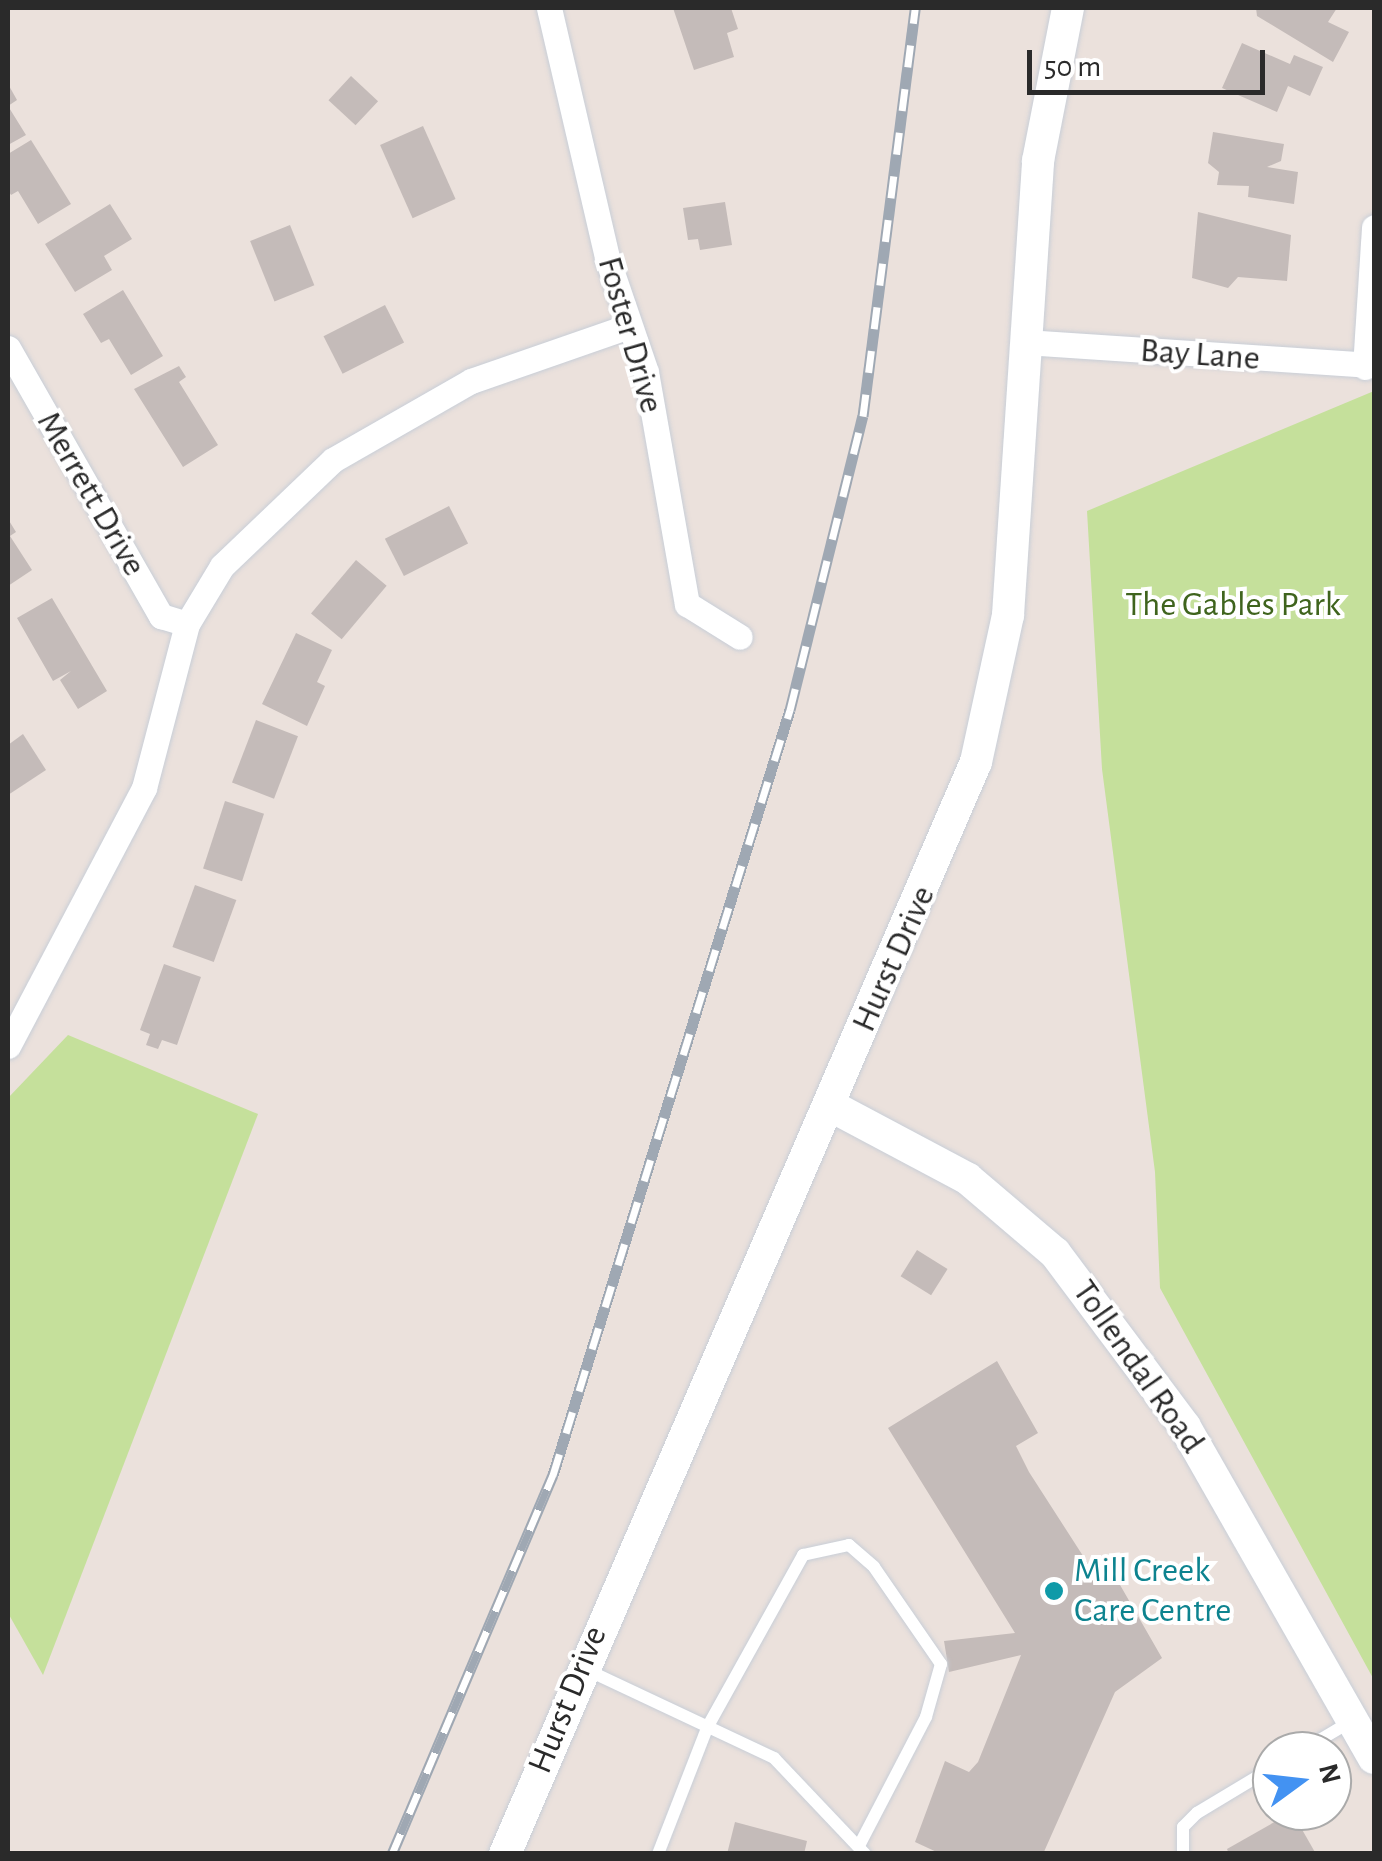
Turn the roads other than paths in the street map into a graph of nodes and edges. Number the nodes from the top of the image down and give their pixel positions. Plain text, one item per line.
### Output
1 (550, 8) edge
2 (1068, 8) edge
3 (1374, 227) edge
4 (626, 327) junction
5 (1026, 342) junction
6 (8, 348) edge
7 (1370, 366) edge
8 (187, 624) junction
9 (740, 638) dead end
10 (8, 1046) edge
11 (829, 1105) junction
12 (580, 1666) junction
13 (1353, 1720) junction
14 (708, 1726) junction
15 (1335, 1731) edge
16 (1374, 1758) edge
17 (1252, 1780) edge
18 (862, 1849) edge
19 (505, 1854) edge
20 (658, 1854) edge
21 (1182, 1854) edge

1 - 4 street, Foster Drive
2 - 5 street, Hurst Drive
3 - 7 street
4 - 8 street
4 - 9 street, Foster Drive
5 - 7 street, Bay Lane
5 - 11 street, Hurst Drive
6 - 8 street, Merrett Drive
8 - 10 street
11 - 12 street, Hurst Drive
11 - 13 street, Tollendal Road
12 - 14 lane
12 - 19 street, Hurst Drive
13 - 15 lane
13 - 16 street, Tollendal Road
14 - 18 lane
14 - 18 lane
14 - 20 lane
17 - 21 lane

